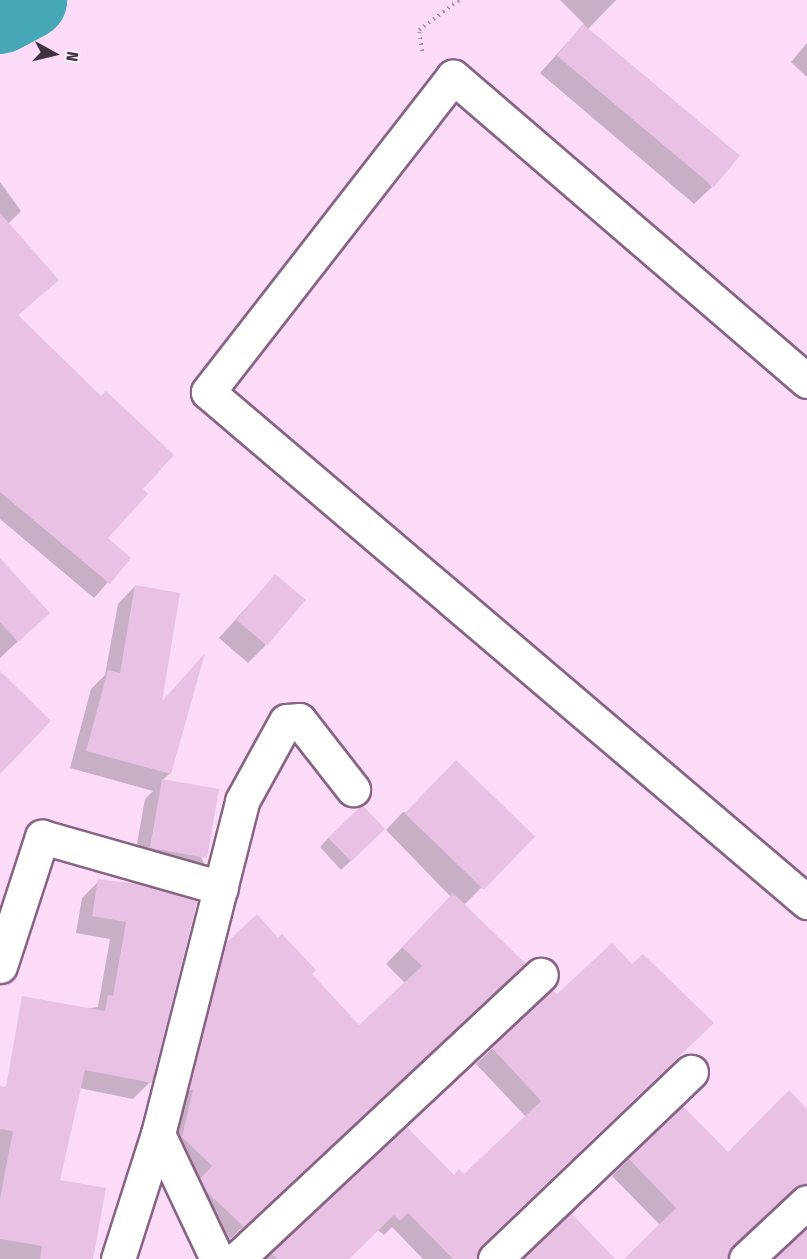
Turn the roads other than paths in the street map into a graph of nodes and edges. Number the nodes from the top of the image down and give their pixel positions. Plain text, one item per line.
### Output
1 (807, 381) edge
2 (353, 789) dead end
3 (221, 888) junction
4 (807, 902) edge
5 (0, 966) edge
6 (541, 975) dead end
7 (691, 1072) dead end
8 (158, 1134) junction
9 (807, 1202) edge
10 (118, 1259) edge
11 (217, 1259) edge
12 (237, 1259) edge
13 (495, 1259) edge
14 (746, 1259) edge

1 - 4 street
2 - 3 street
3 - 5 street
3 - 8 street
6 - 12 street
7 - 13 street
8 - 10 street
8 - 11 street
9 - 14 street

